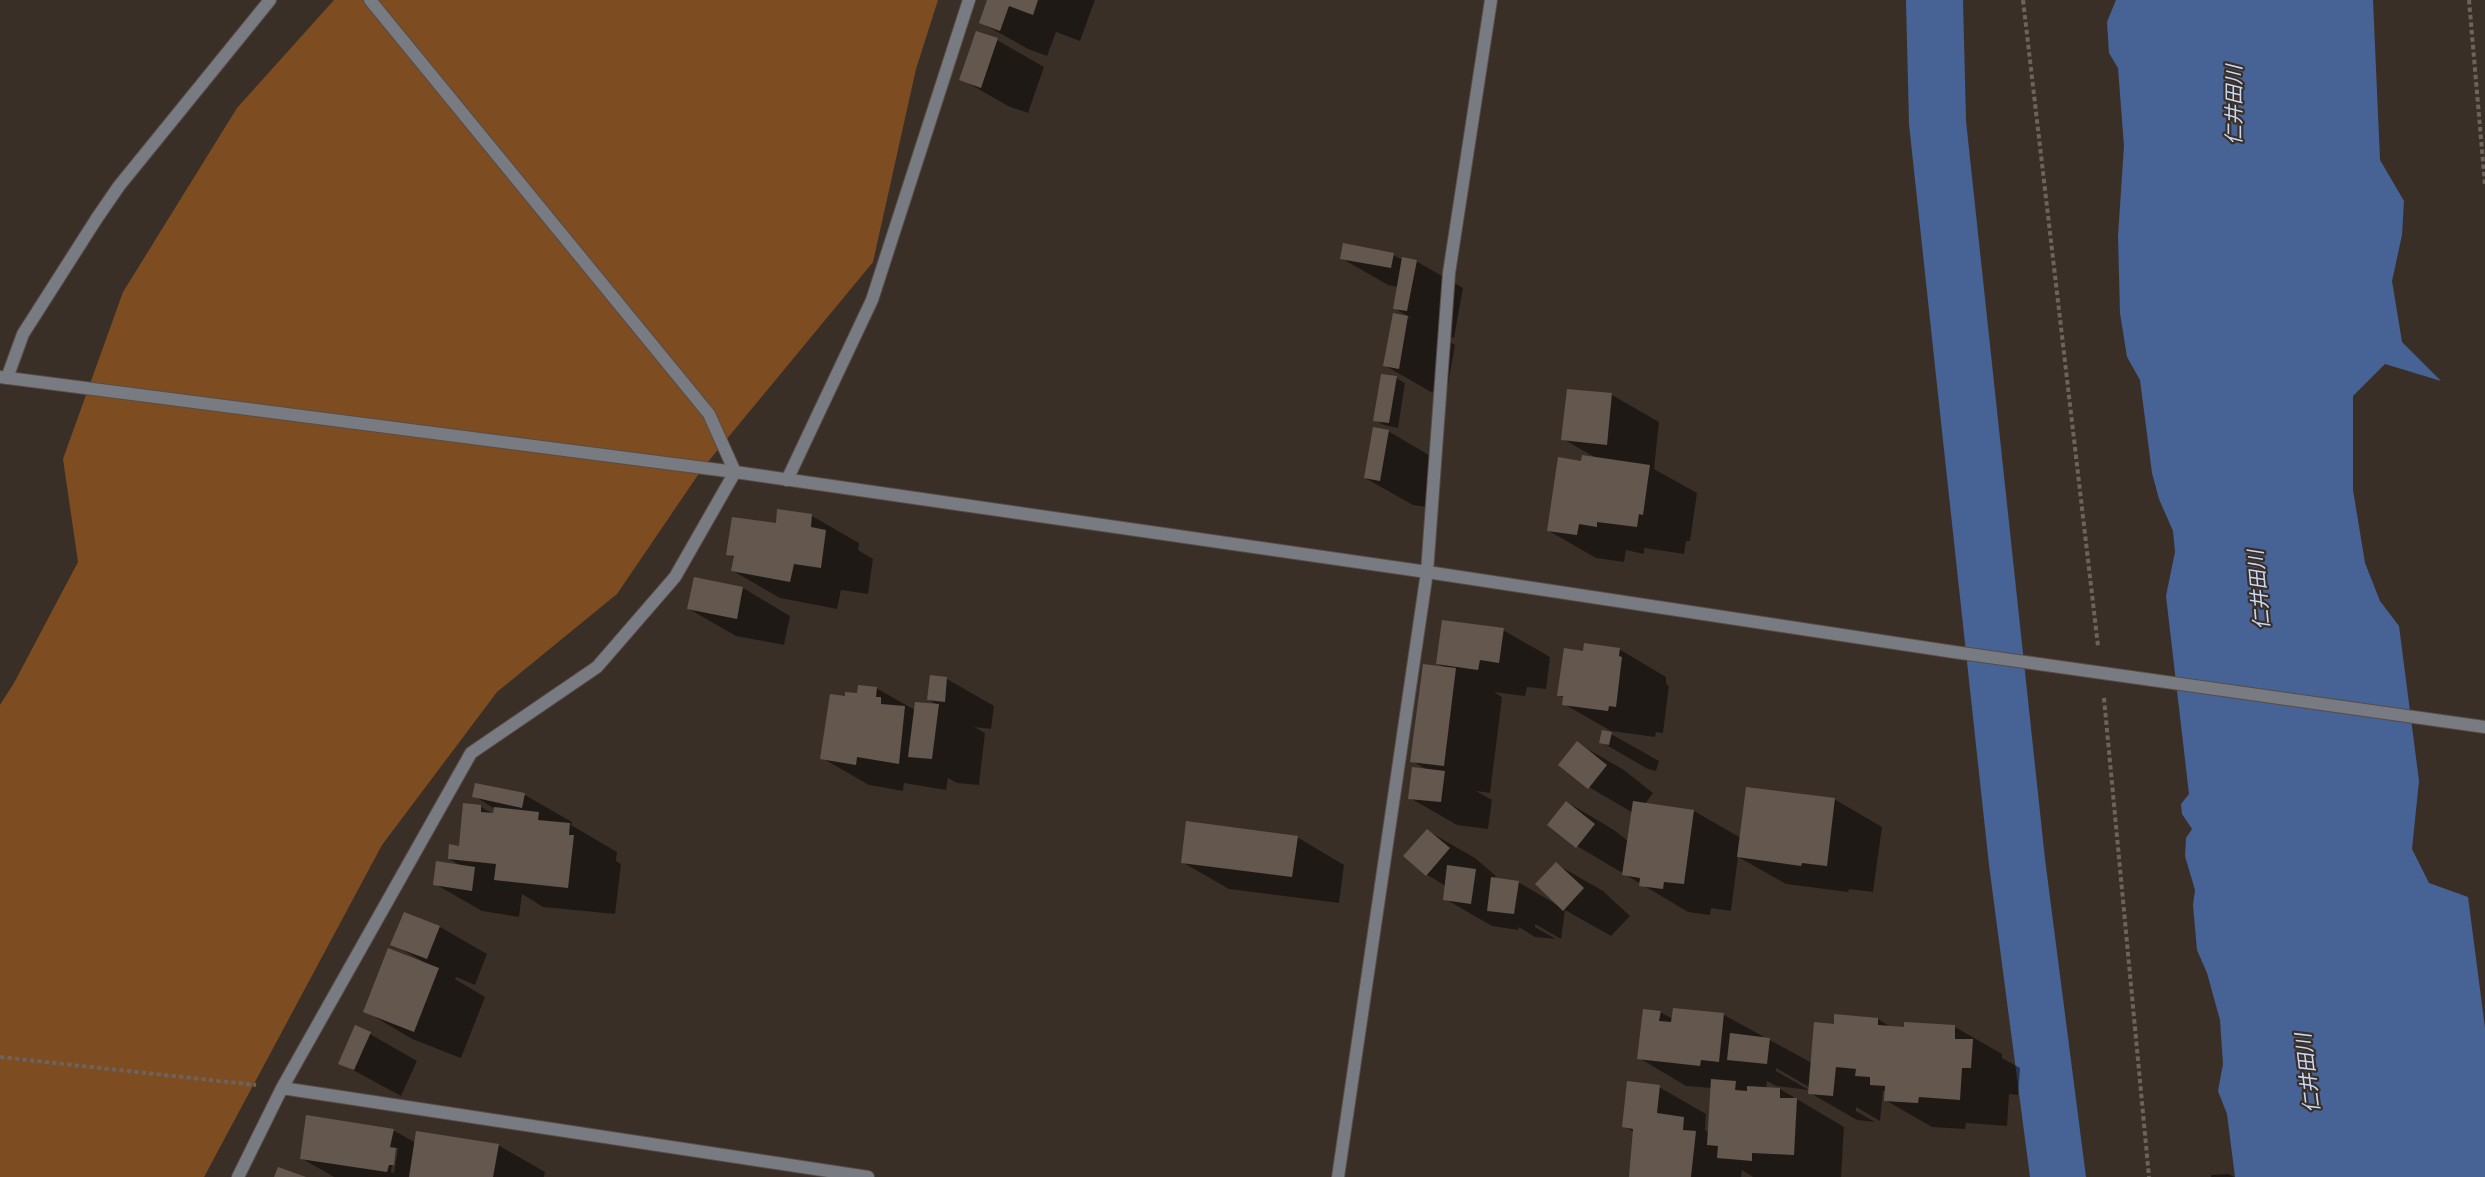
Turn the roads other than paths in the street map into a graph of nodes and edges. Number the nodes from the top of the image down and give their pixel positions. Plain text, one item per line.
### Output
1 (270, 0) edge
2 (370, 0) edge
3 (969, 0) edge
4 (1491, 0) edge
5 (4, 377) edge
6 (735, 472) junction
7 (787, 480) junction
8 (1427, 572) junction
9 (2485, 727) edge
10 (282, 1088) junction
11 (238, 1177) edge
12 (868, 1177) edge
13 (1338, 1177) edge

1 - 5 street
2 - 6 street
3 - 7 street
4 - 8 street
5 - 6 street
6 - 7 street
6 - 10 street
7 - 8 street
8 - 9 street
8 - 13 street
10 - 11 street
10 - 12 street

